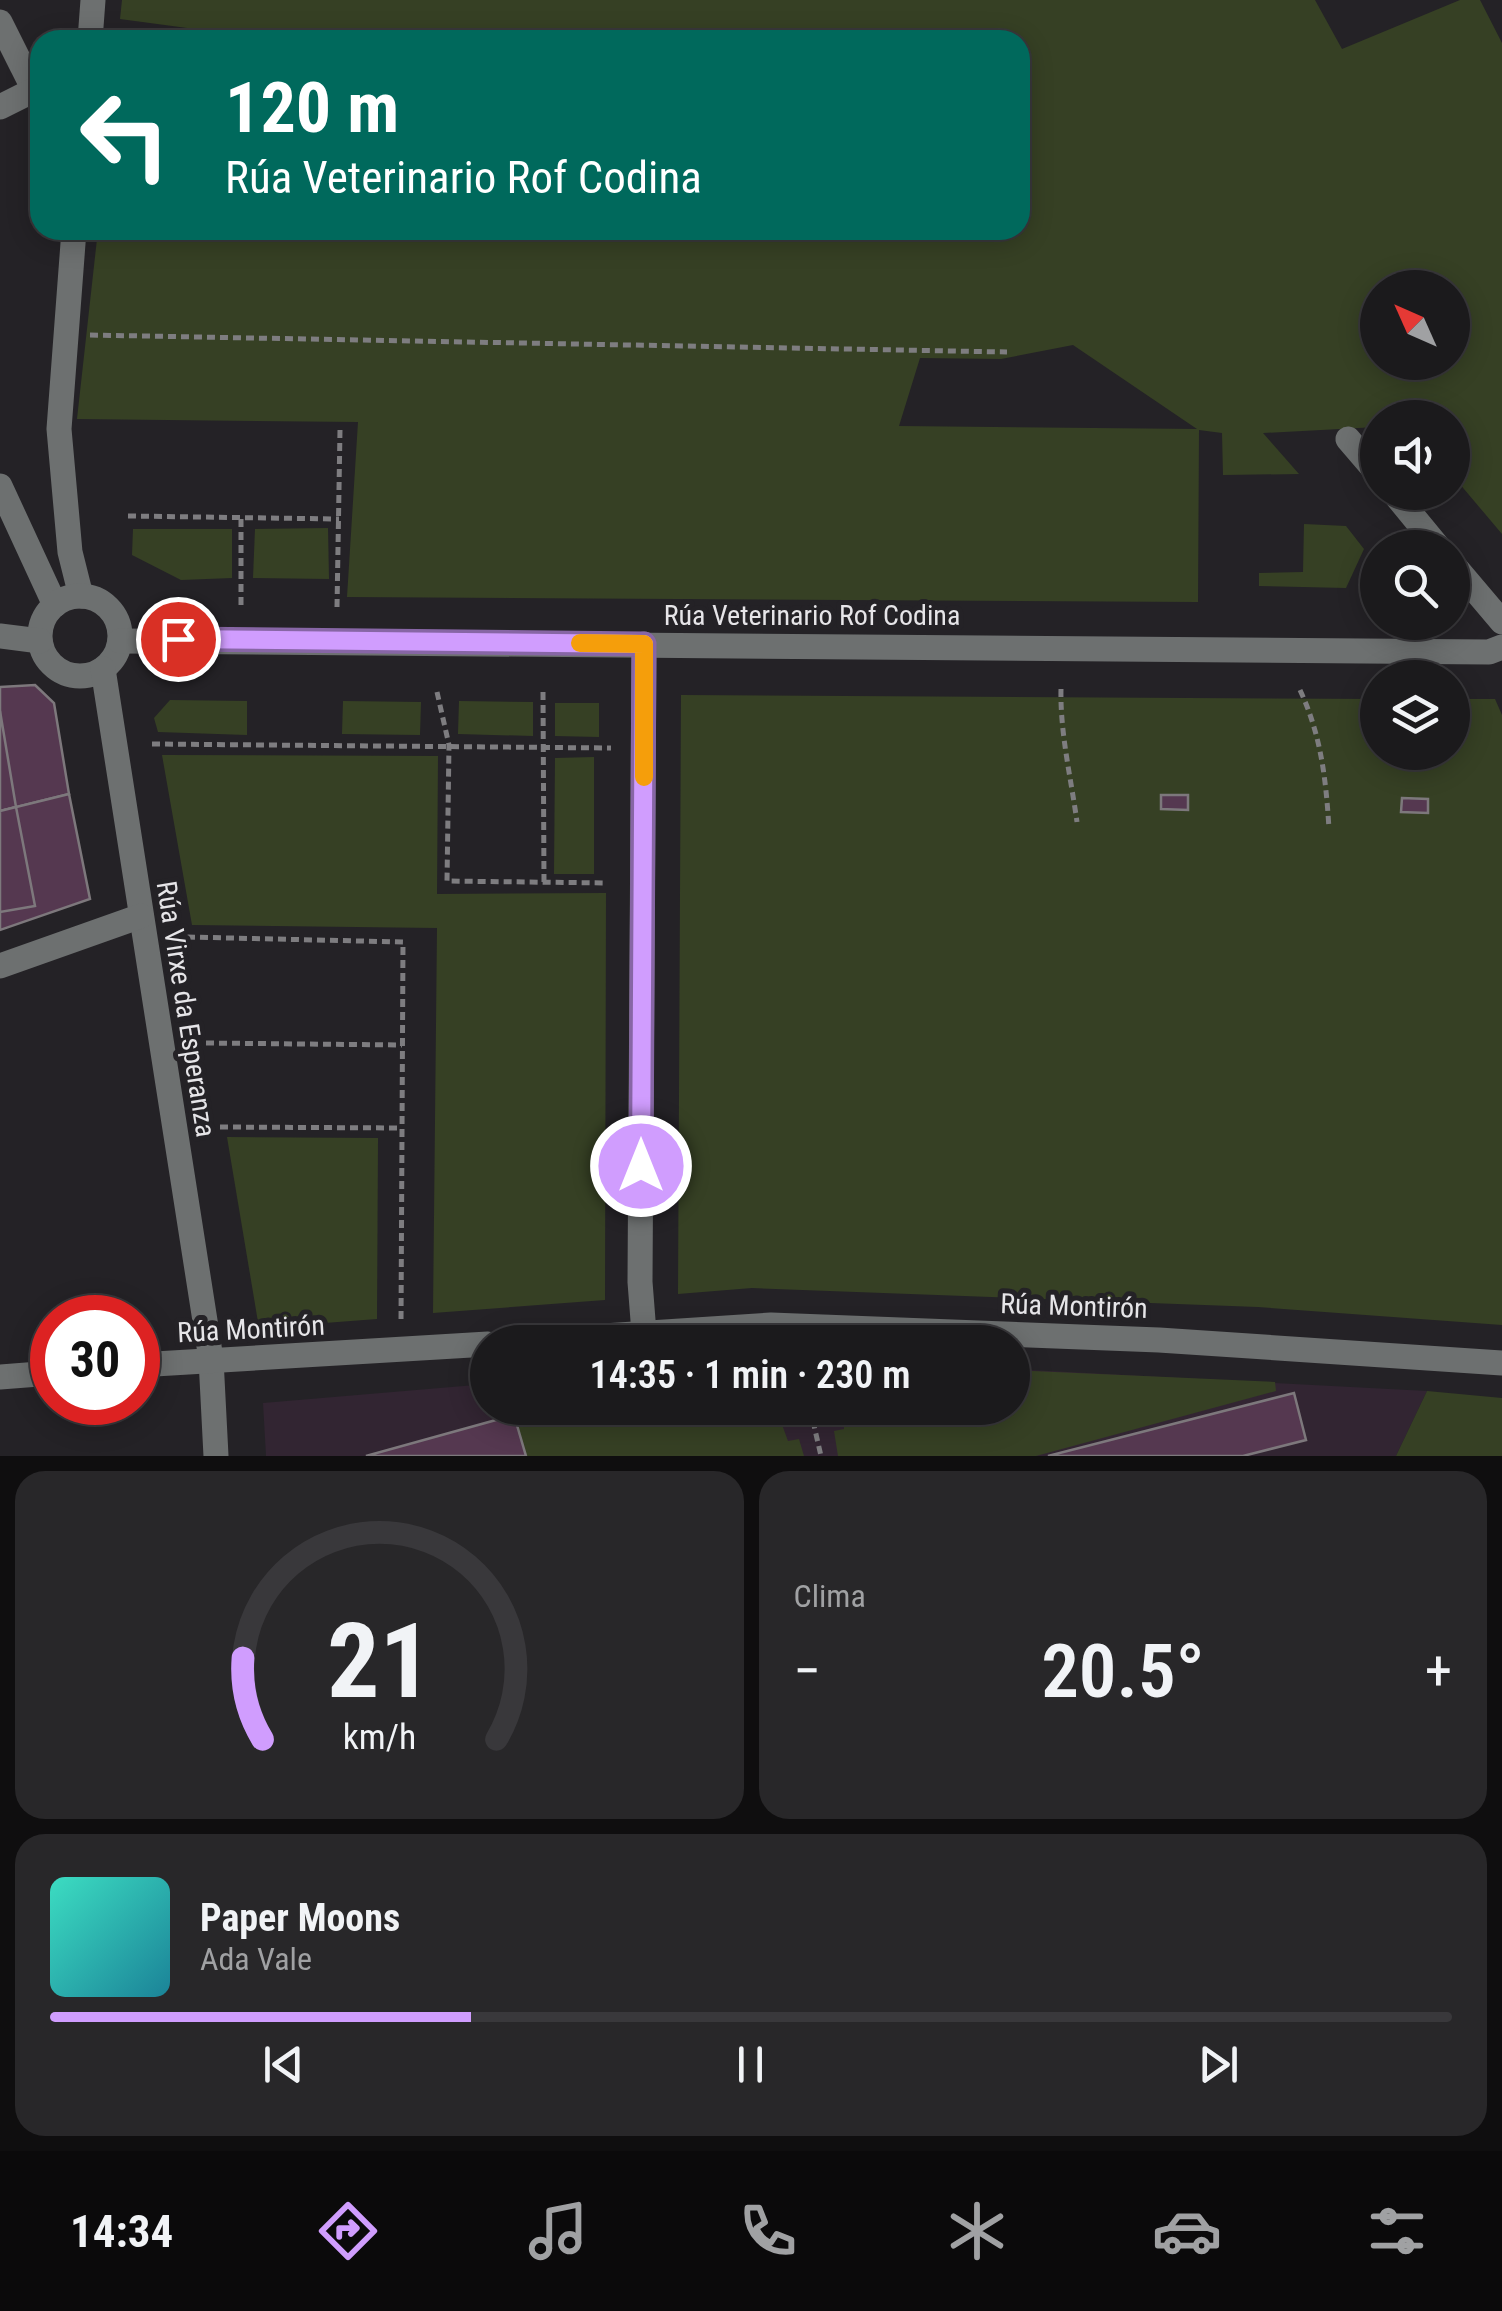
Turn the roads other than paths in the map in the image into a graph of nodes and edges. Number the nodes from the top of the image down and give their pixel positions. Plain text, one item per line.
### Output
1 (93, 0) edge
2 (0, 22) edge
3 (91, 30) edge
4 (30, 79) edge
5 (30, 95) edge
6 (0, 107) edge
7 (73, 240) edge
8 (1348, 439) dead end
9 (1360, 453) edge
10 (0, 486) edge
11 (1408, 510) edge
12 (1424, 530) edge
13 (1470, 584) edge
14 (81, 596) junction
15 (55, 604) junction
16 (1502, 622) edge
17 (0, 636) edge
18 (40, 641) junction
19 (120, 641) junction
20 (644, 644) junction
21 (1502, 647) edge
22 (103, 669) junction
23 (141, 916) junction
24 (0, 966) edge
25 (644, 1325) edge
26 (757, 1325) edge
27 (795, 1325) edge
28 (1030, 1335) edge
29 (470, 1345) edge
30 (211, 1358) junction
31 (160, 1363) edge
32 (1502, 1363) edge
33 (30, 1375) edge
34 (0, 1377) edge
35 (216, 1456) edge

1 - 3 street
2 - 4 street
5 - 6 street
7 - 14 street
8 - 9 street
10 - 15 street
11 - 12 street
13 - 16 street
14 - 15 street
14 - 19 street
15 - 18 street
17 - 18 street
18 - 22 street
19 - 20 street, Rúa Veterinario Rof Codina
19 - 22 street
20 - 21 street, Rúa Veterinario Rof Codina
20 - 25 street
22 - 23 street, Rúa Virxe da Esperanza
23 - 24 street
23 - 30 street, Rúa Virxe da Esperanza
26 - 27 street, Rúa Montirón
28 - 32 street, Rúa Montirón
29 - 30 street, Rúa Montirón
30 - 31 street, Rúa Montirón
30 - 35 street, Rúa Virxe da Esperanza
33 - 34 street

